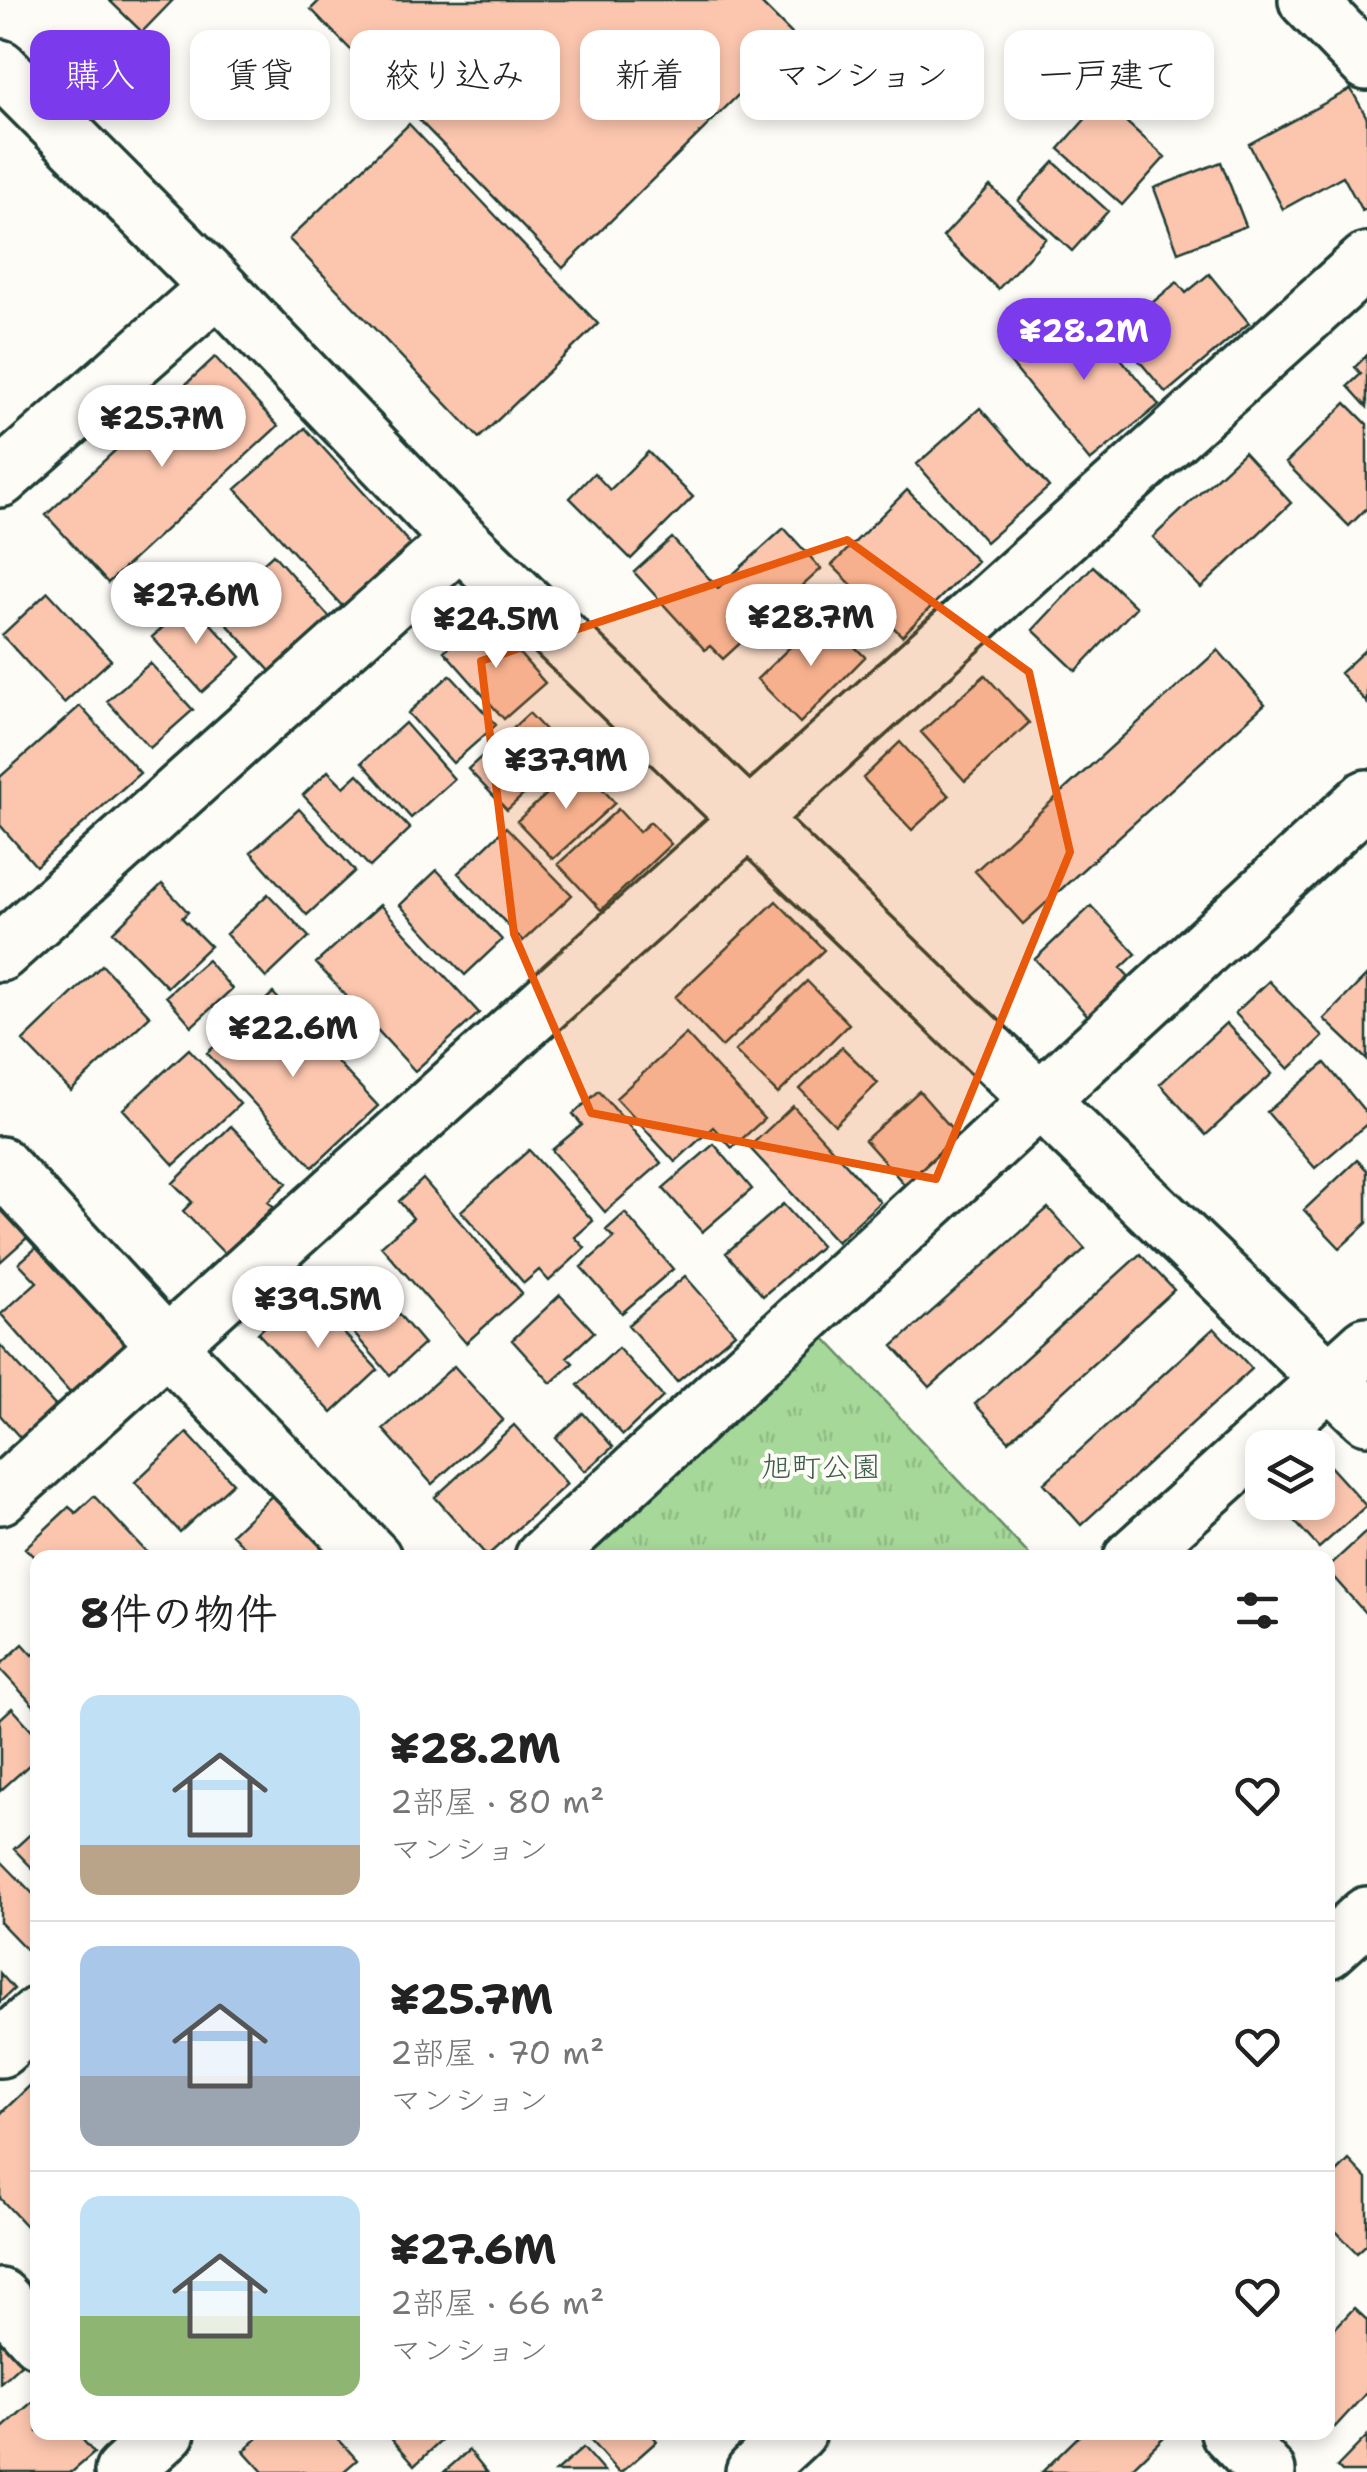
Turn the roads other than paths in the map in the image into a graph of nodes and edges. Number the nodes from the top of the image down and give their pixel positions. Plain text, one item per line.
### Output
1 (1306, 0) edge
2 (1367, 62) edge
3 (0, 68) edge
4 (1367, 261) edge
5 (218, 286) junction
6 (0, 478) edge
7 (460, 540) junction
8 (1367, 798) edge
9 (746, 818) junction
10 (0, 953) edge
11 (1038, 1099) junction
12 (0, 1166) edge
13 (168, 1348) junction
14 (1354, 1380) edge
15 (0, 1496) edge
16 (364, 1550) edge
17 (552, 1550) edge
18 (1142, 1550) edge
19 (1367, 1915) edge
20 (1335, 1944) edge
21 (30, 2022) edge
22 (0, 2050) edge
23 (0, 2297) edge
24 (30, 2330) edge
25 (788, 2440) edge
26 (1237, 2440) edge
27 (754, 2472) edge
28 (1267, 2472) edge

1 - 2 street
3 - 5 street
4 - 9 street
5 - 6 street
5 - 7 street
7 - 9 street
7 - 10 street
8 - 11 street
9 - 11 street
9 - 13 street
11 - 14 street
11 - 17 street
12 - 13 street
13 - 15 street
13 - 16 street
14 - 18 street
19 - 20 street
21 - 22 street
23 - 24 street
25 - 27 street
26 - 28 street

